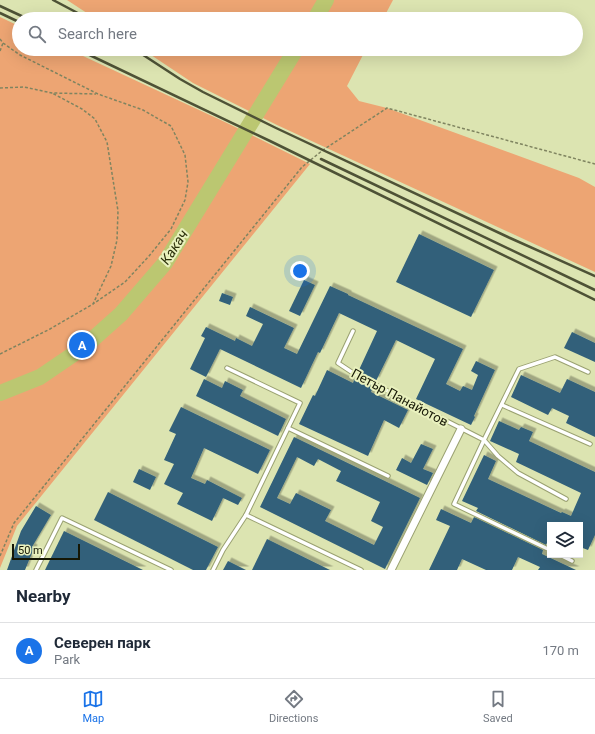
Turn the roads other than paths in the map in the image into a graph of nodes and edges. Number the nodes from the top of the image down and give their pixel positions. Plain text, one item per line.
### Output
1 (353, 331) dead end
2 (227, 368) dead end
3 (588, 372) dead end
4 (502, 405) junction
5 (288, 428) junction
6 (461, 429) junction
7 (484, 440) junction
8 (590, 444) dead end
9 (388, 476) dead end
10 (566, 499) dead end
11 (246, 515) junction
12 (547, 549) edge
13 (566, 558) edge
14 (572, 561) dead end
15 (36, 570) edge
16 (171, 570) edge
17 (213, 570) edge
18 (361, 570) edge
19 (391, 570) edge

1 - 6 lane, Петър Панайотов
2 - 5 lane
3 - 4 lane
4 - 7 lane
4 - 8 lane
5 - 9 lane
5 - 11 lane
6 - 7 lane
6 - 19 street, Петър Панайотов
7 - 10 lane
7 - 12 lane
11 - 17 lane
11 - 18 lane
13 - 14 lane
15 - 16 lane

